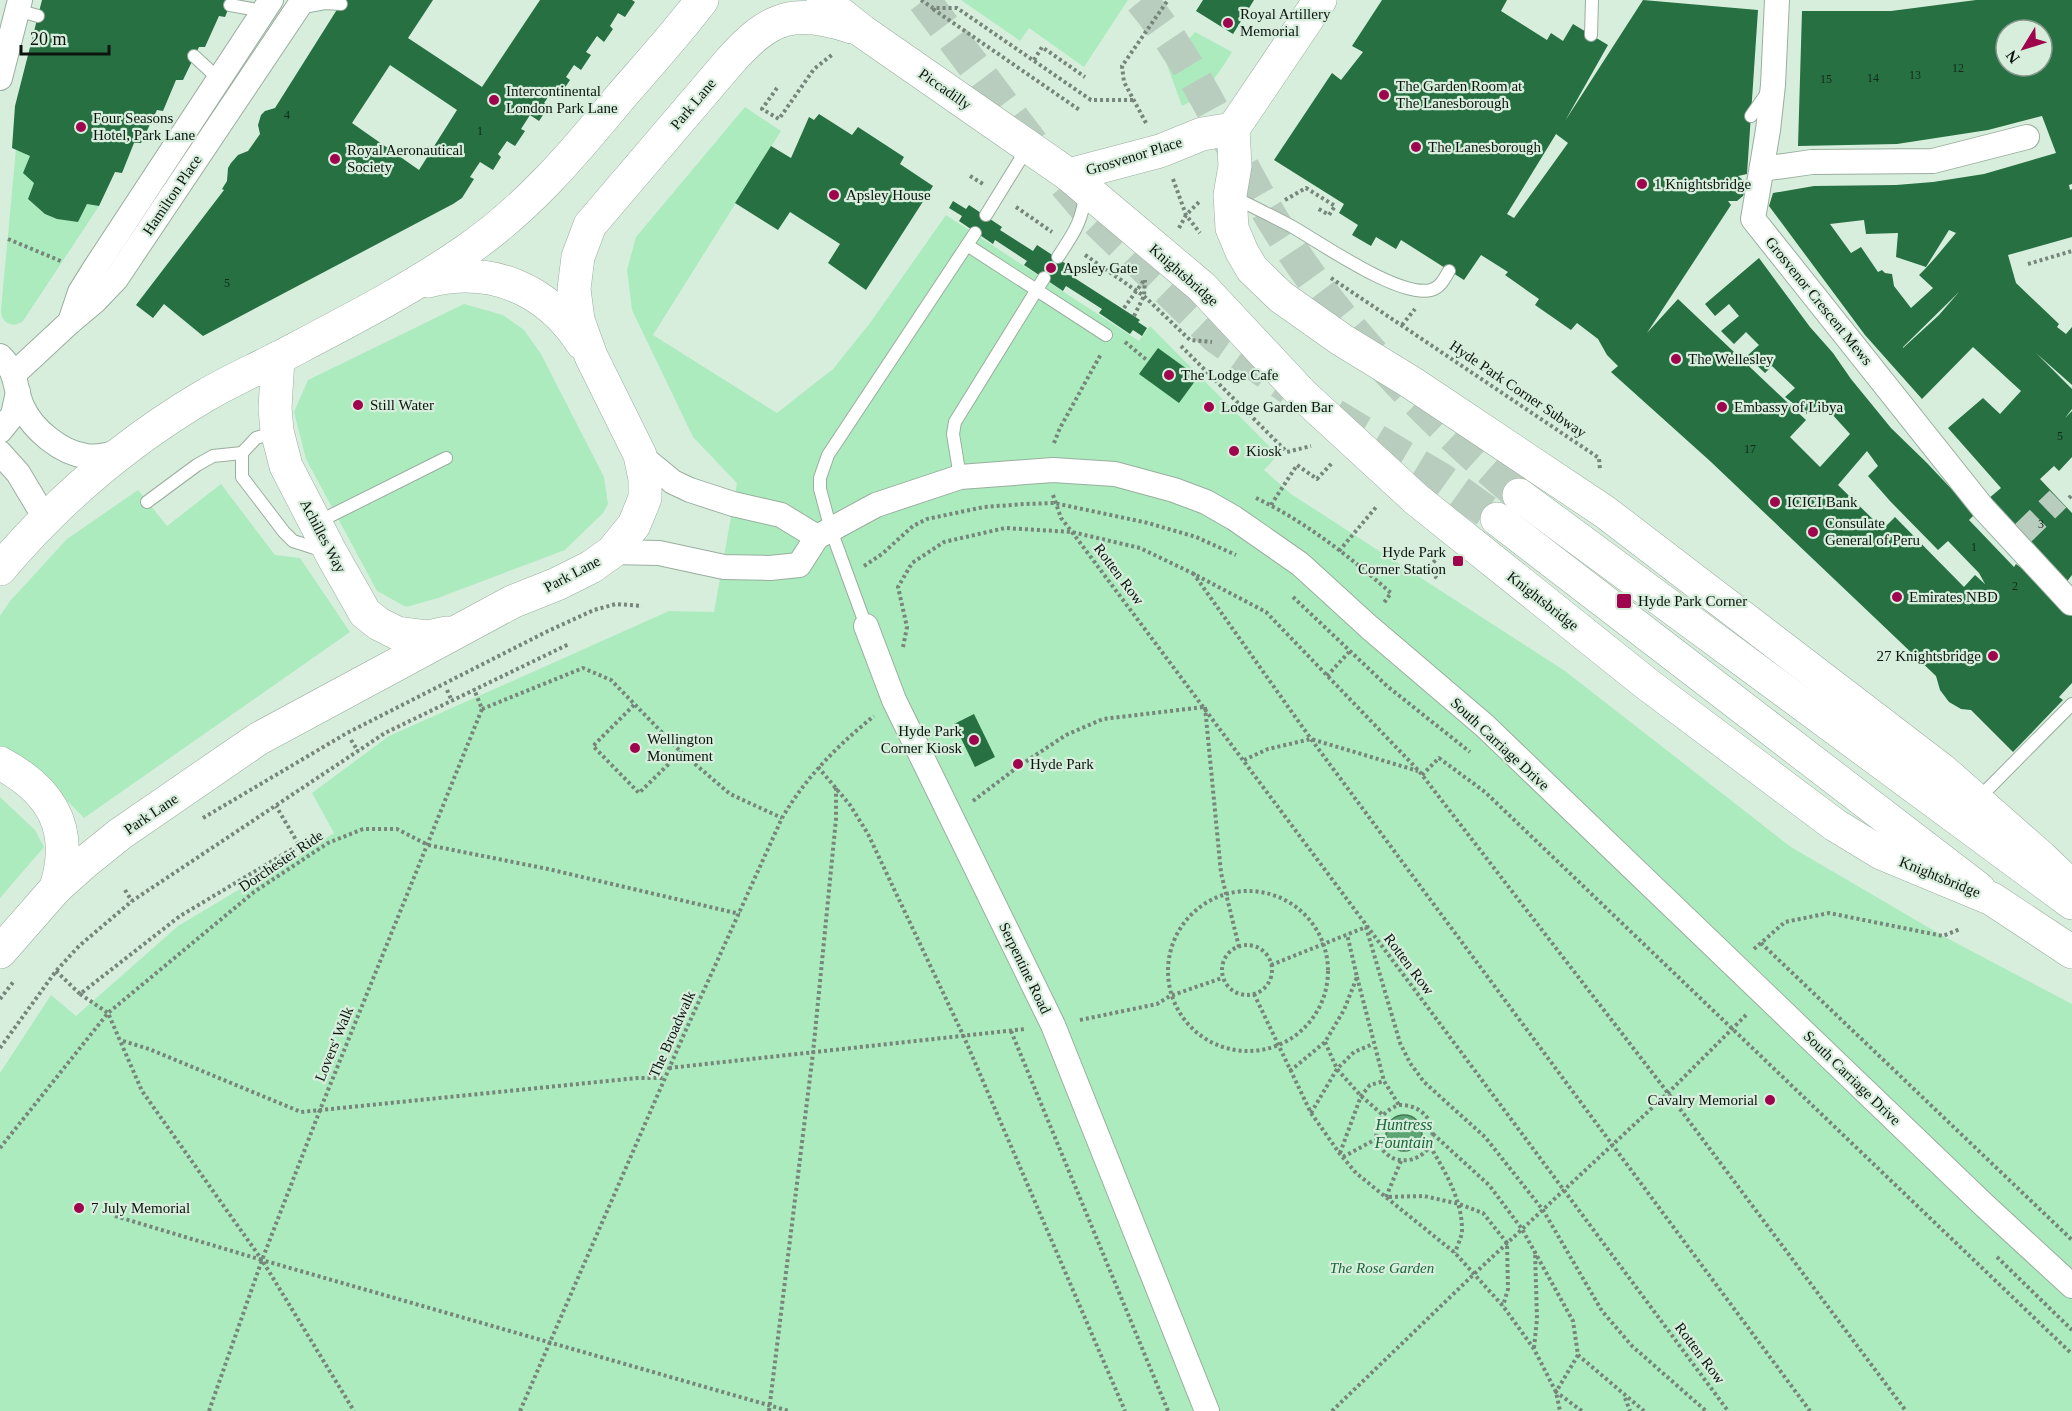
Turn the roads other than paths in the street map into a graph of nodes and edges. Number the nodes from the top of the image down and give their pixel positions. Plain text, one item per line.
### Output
1 (702, 0) edge
2 (823, 0) edge
3 (1320, 0) edge
4 (1592, 0) edge
5 (1777, 0) edge
6 (300, 4) edge
7 (341, 4) dead end
8 (230, 5) dead end
9 (267, 6) edge
10 (25, 9) edge
11 (862, 31) junction
12 (1591, 35) dead end
13 (194, 56) dead end
14 (0, 78) edge
15 (219, 79) junction
16 (1773, 85) junction
17 (1751, 116) dead end
18 (1233, 129) junction
19 (2027, 136) dead end
20 (1029, 146) junction
21 (1764, 158) junction
22 (1077, 182) junction
23 (1230, 195) junction
24 (986, 215) dead end
25 (975, 233) dead end
26 (967, 245) junction
27 (1058, 257) dead end
28 (1449, 271) dead end
29 (1044, 278) dead end
30 (1036, 290) junction
31 (401, 291) junction
32 (70, 322) junction
33 (1106, 335) dead end
34 (591, 356) junction
35 (278, 358) junction
36 (11, 374) edge
37 (0, 431) edge
38 (277, 431) junction
39 (125, 449) junction
40 (0, 453) edge
41 (242, 453) junction
42 (640, 456) junction
43 (446, 458) dead end
44 (960, 477) junction
45 (1519, 495) tunnel mouth
46 (147, 502) dead end
47 (45, 518) junction
48 (1497, 519) tunnel mouth
49 (316, 524) junction
50 (824, 533) junction
51 (612, 552) junction
52 (331, 553) junction
53 (0, 569) edge
54 (2072, 603) edge
55 (866, 626) joint
56 (458, 631) junction
57 (2072, 704) edge
58 (0, 764) edge
59 (1976, 801) junction
60 (2072, 887) edge
61 (56, 888) junction
62 (1992, 899) junction
63 (2072, 903) edge
64 (0, 952) edge
65 (2072, 952) edge
66 (2072, 1286) edge
67 (1207, 1411) edge

1 - 31 main road
2 - 11 main road, Piccadilly
3 - 18 main road
4 - 12 lane
5 - 16 street, Grosvenor Crescent Mews
6 - 7 lane
6 - 32 street, Hamilton Place
8 - 9 lane
9 - 15 street, Hamilton Place
10 - 14 street
11 - 20 main road, Piccadilly
11 - 34 main road, Park Lane
13 - 15 lane
15 - 32 street, Hamilton Place
16 - 17 lane
16 - 21 street, Grosvenor Crescent Mews
18 - 22 main road, Grosvenor Place
18 - 23 main road
19 - 21 street
20 - 22 main road, Piccadilly
20 - 24 lane
21 - 54 street, Grosvenor Crescent Mews
22 - 27 lane
22 - 62 main road, Knightsbridge
23 - 28 lane
23 - 59 main road
25 - 26 lane, Serpentine Road
26 - 30 lane
26 - 50 lane, Serpentine Road
29 - 30 lane
30 - 33 lane
30 - 44 lane
31 - 34 main road
31 - 35 main road
32 - 36 street, Hamilton Place
34 - 42 main road, Park Lane
35 - 38 main road, Achilles Way
35 - 39 main road
36 - 37 street
36 - 39 street
38 - 41 lane
38 - 49 main road, Achilles Way
39 - 47 main road
40 - 47 street
41 - 46 lane
41 - 52 lane
42 - 50 street
42 - 51 main road, Park Lane
43 - 49 lane
44 - 50 street, South Carriage Drive
44 - 66 street, South Carriage Drive
45 - 63 main road
47 - 53 main road
48 - 62 main road
49 - 52 main road, Achilles Way
50 - 51 street, South Carriage Drive
50 - 55 lane, Serpentine Road
51 - 56 main road, Park Lane
52 - 56 main road, Achilles Way
55 - 67 street, Serpentine Road
56 - 61 main road, Park Lane
57 - 59 lane
58 - 61 main road
59 - 60 main road
61 - 64 main road, Park Lane
62 - 65 main road, Knightsbridge

